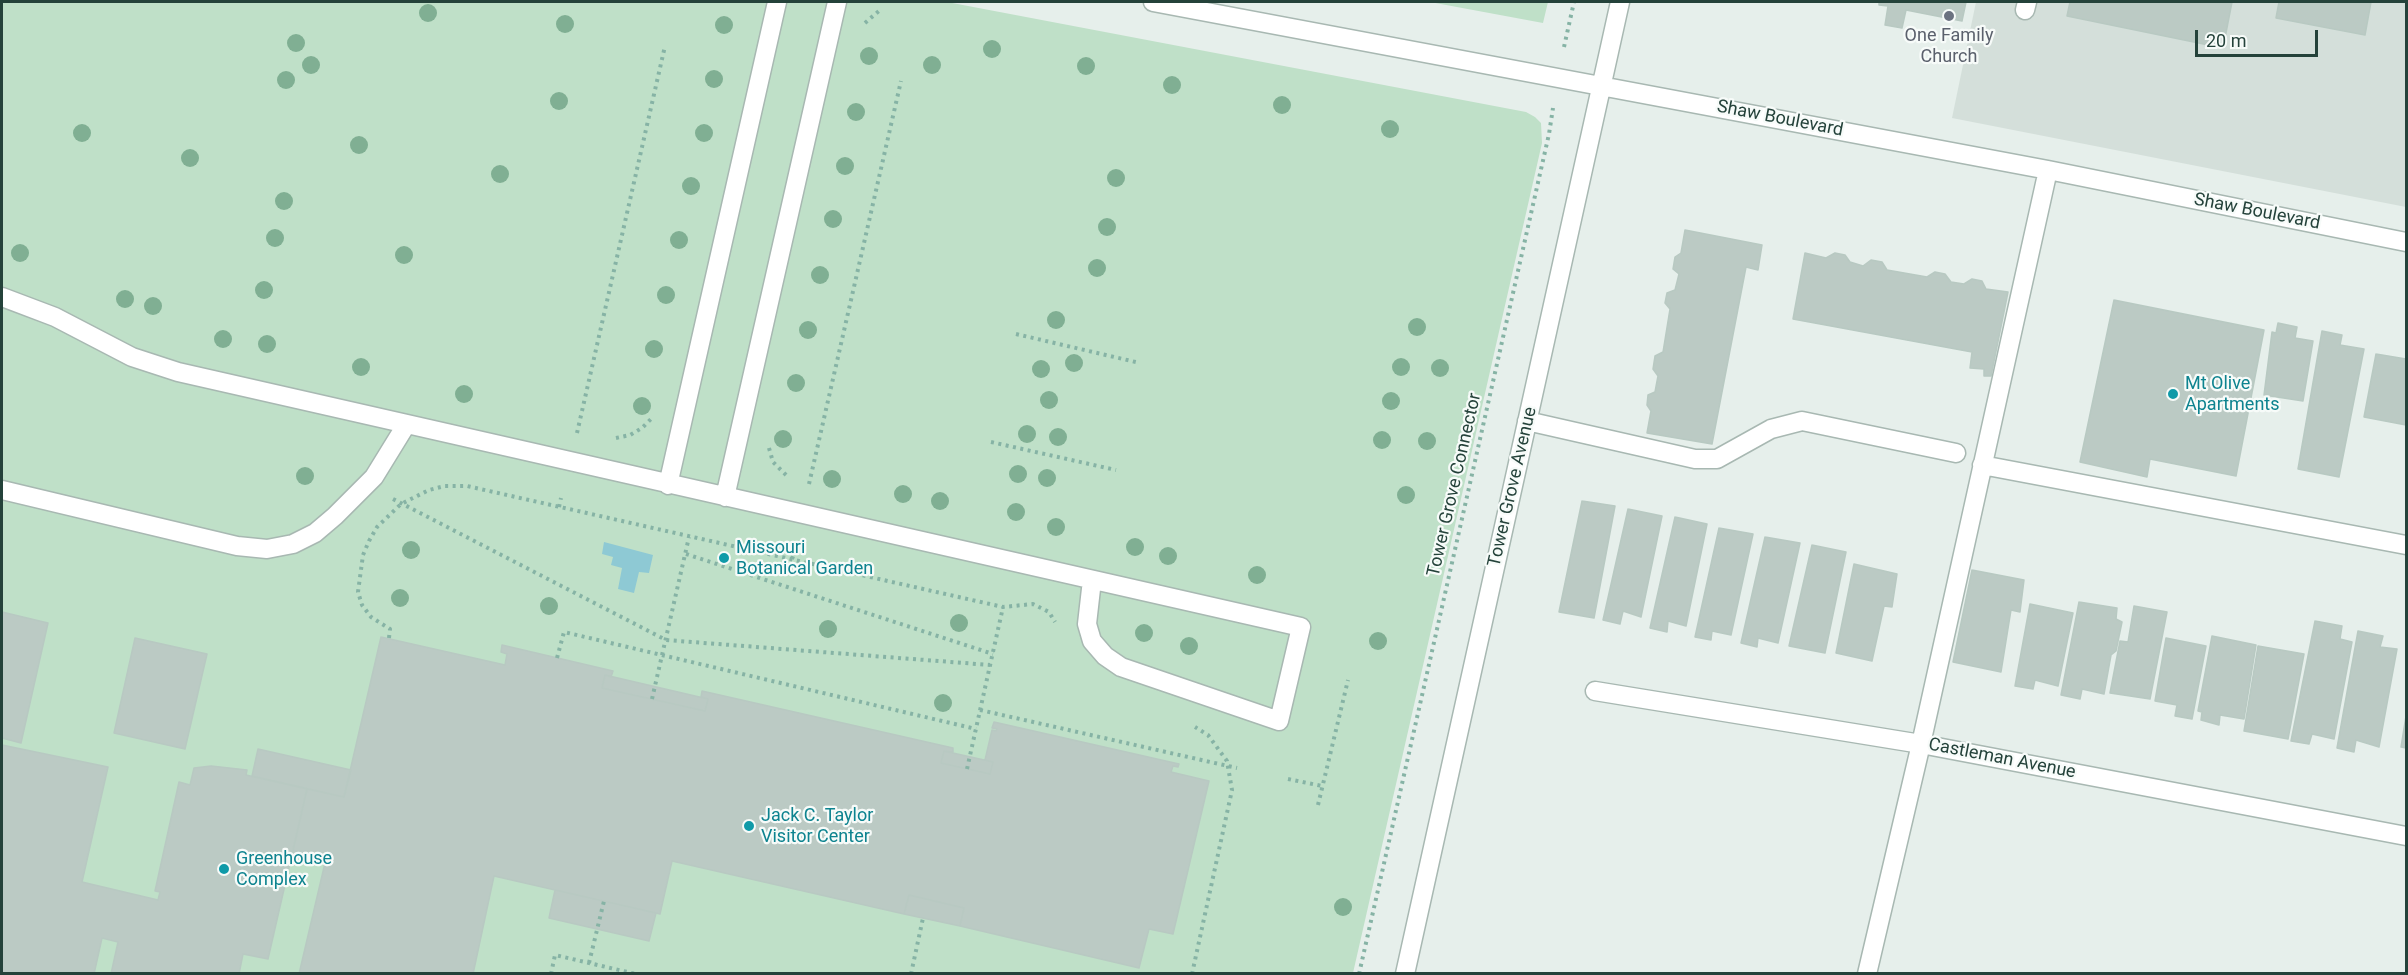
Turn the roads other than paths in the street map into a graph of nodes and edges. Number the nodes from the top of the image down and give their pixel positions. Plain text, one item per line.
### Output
1 (777, 2) edge
2 (837, 2) edge
3 (1153, 2) edge
4 (1620, 2) edge
5 (1602, 86) junction
6 (2048, 170) junction
7 (2406, 242) edge
8 (2, 297) edge
9 (1527, 421) junction
10 (406, 424) junction
11 (1956, 453) dead end
12 (1982, 465) junction
13 (668, 484) junction
14 (2, 490) edge
15 (725, 497) junction
16 (2406, 545) edge
17 (1092, 580) junction
18 (1595, 691) dead end
19 (1922, 744) junction
20 (2406, 837) edge
21 (1406, 974) edge
22 (1867, 974) edge

1 - 13 street
2 - 15 street
3 - 5 street, Shaw Boulevard
4 - 5 street, Tower Grove Avenue
5 - 6 street, Shaw Boulevard
5 - 9 street, Tower Grove Avenue
6 - 7 street, Shaw Boulevard
6 - 12 street
8 - 10 street
9 - 11 street
9 - 21 street, Tower Grove Avenue
10 - 13 street
10 - 14 street
12 - 16 street
12 - 19 street
13 - 15 street
15 - 17 street
17 - 17 street
18 - 19 street, Castleman Avenue
19 - 20 street, Castleman Avenue
19 - 22 street

